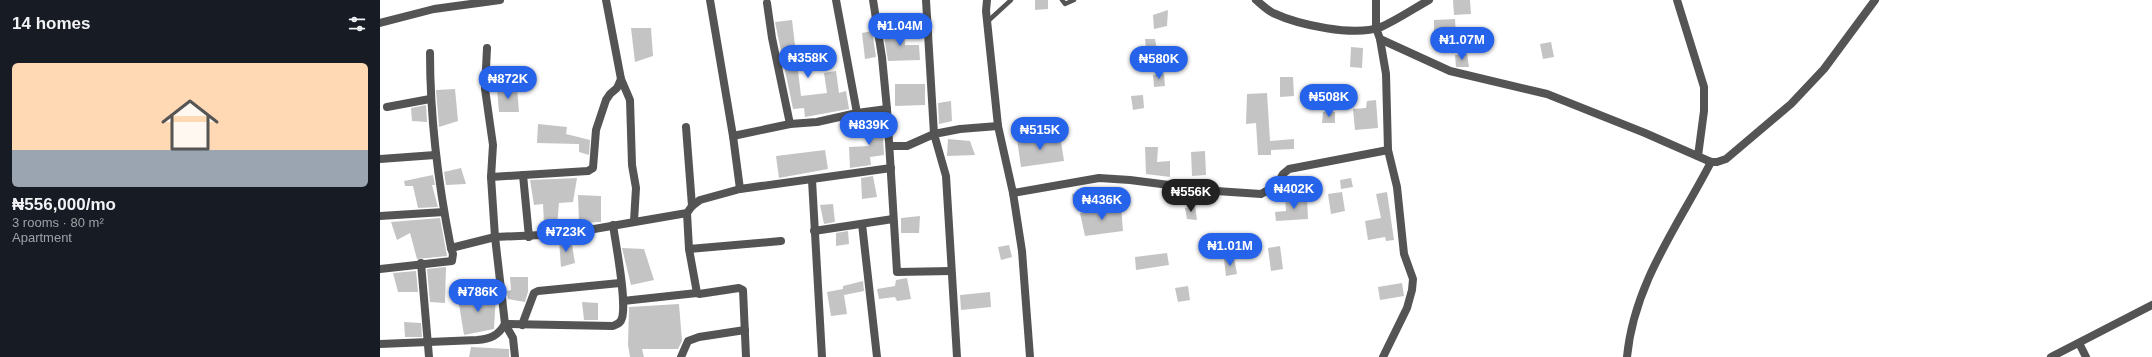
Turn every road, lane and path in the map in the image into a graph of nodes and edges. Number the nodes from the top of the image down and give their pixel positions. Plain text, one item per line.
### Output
1 (500, 0) edge
2 (606, 0) edge
3 (710, 0) edge
4 (836, 0) edge
5 (873, 0) edge
6 (926, 0) edge
7 (986, 0) edge
8 (1011, 0) edge
9 (1062, 0) edge
10 (1074, 0) edge
11 (1256, 0) edge
12 (1376, 0) edge
13 (1429, 0) edge
14 (1677, 0) edge
15 (1875, 0) edge
16 (767, 3) dead end
17 (380, 22) edge
18 (987, 22) junction
19 (1376, 28) junction
20 (1380, 39) junction
21 (487, 48) dead end
22 (430, 53) dead end
23 (621, 80) junction
24 (430, 99) junction
25 (387, 106) dead end
26 (887, 109) junction
27 (857, 113) junction
28 (790, 124) junction
29 (998, 126) junction
30 (686, 127) dead end
31 (934, 134) junction
32 (733, 136) junction
33 (890, 146) junction
34 (1388, 150) junction
35 (435, 155) junction
36 (1698, 156) junction
37 (380, 159) edge
38 (1711, 162) junction
39 (891, 168) junction
40 (523, 175) junction
41 (491, 176) junction
42 (812, 180) junction
43 (740, 189) junction
44 (1013, 193) junction
45 (692, 206) junction
46 (444, 212) junction
47 (687, 213) junction
48 (380, 216) edge
49 (893, 219) junction
50 (634, 221) junction
51 (862, 224) junction
52 (613, 225) junction
53 (814, 231) junction
54 (494, 237) junction
55 (529, 237) junction
56 (781, 241) dead end
57 (451, 248) junction
58 (689, 249) junction
59 (420, 263) junction
60 (380, 269) edge
61 (950, 271) junction
62 (620, 283) junction
63 (697, 293) junction
64 (623, 301) junction
65 (2152, 304) edge
66 (505, 324) junction
67 (522, 325) junction
68 (745, 330) junction
69 (428, 343) junction
70 (2079, 343) junction
71 (380, 344) edge
72 (686, 344) junction
73 (429, 357) edge
74 (515, 357) edge
75 (681, 357) edge
76 (687, 357) edge
77 (746, 357) edge
78 (822, 357) edge
79 (877, 357) edge
80 (956, 357) edge
81 (1030, 357) edge
82 (1383, 357) edge
83 (1627, 357) edge
84 (2052, 357) edge
85 (2086, 357) edge

1 - 17 street
2 - 23 street
3 - 32 street
4 - 27 street
5 - 26 street
6 - 31 street
7 - 18 street
8 - 18 lane
9 - 10 lane
11 - 19 street
12 - 19 street
13 - 19 street
14 - 36 street
15 - 38 street
16 - 28 street
18 - 29 street
19 - 20 street
20 - 34 street
20 - 36 street
21 - 41 street
22 - 24 street
23 - 40 street
23 - 50 street
24 - 25 street
24 - 35 street
26 - 27 street
26 - 33 street
27 - 28 street
28 - 32 street
29 - 31 street
29 - 44 street
30 - 45 street
31 - 33 street
31 - 61 street
32 - 43 street
33 - 39 street
34 - 44 street
34 - 82 street
35 - 37 street
35 - 46 street
36 - 38 street
38 - 83 street
39 - 42 street
39 - 49 street
40 - 41 street
40 - 55 street
41 - 54 street
42 - 43 street
42 - 53 street
43 - 45 street
44 - 81 street
45 - 47 street
46 - 48 street
46 - 57 street
47 - 50 street
47 - 58 street
49 - 51 street
49 - 61 street
50 - 52 street
51 - 53 street
51 - 79 street
52 - 55 street
52 - 62 street
53 - 78 street
54 - 55 street
54 - 57 street
54 - 66 street
56 - 58 street
57 - 59 street
58 - 63 street
59 - 60 street
59 - 69 street
61 - 80 street
62 - 64 street
62 - 67 street
63 - 64 street
63 - 68 street
64 - 67 street
65 - 70 street
66 - 67 street
66 - 69 street
66 - 74 street
68 - 72 street
68 - 77 street
69 - 71 street
69 - 73 street
70 - 84 street
70 - 85 street
72 - 75 street
72 - 76 street

